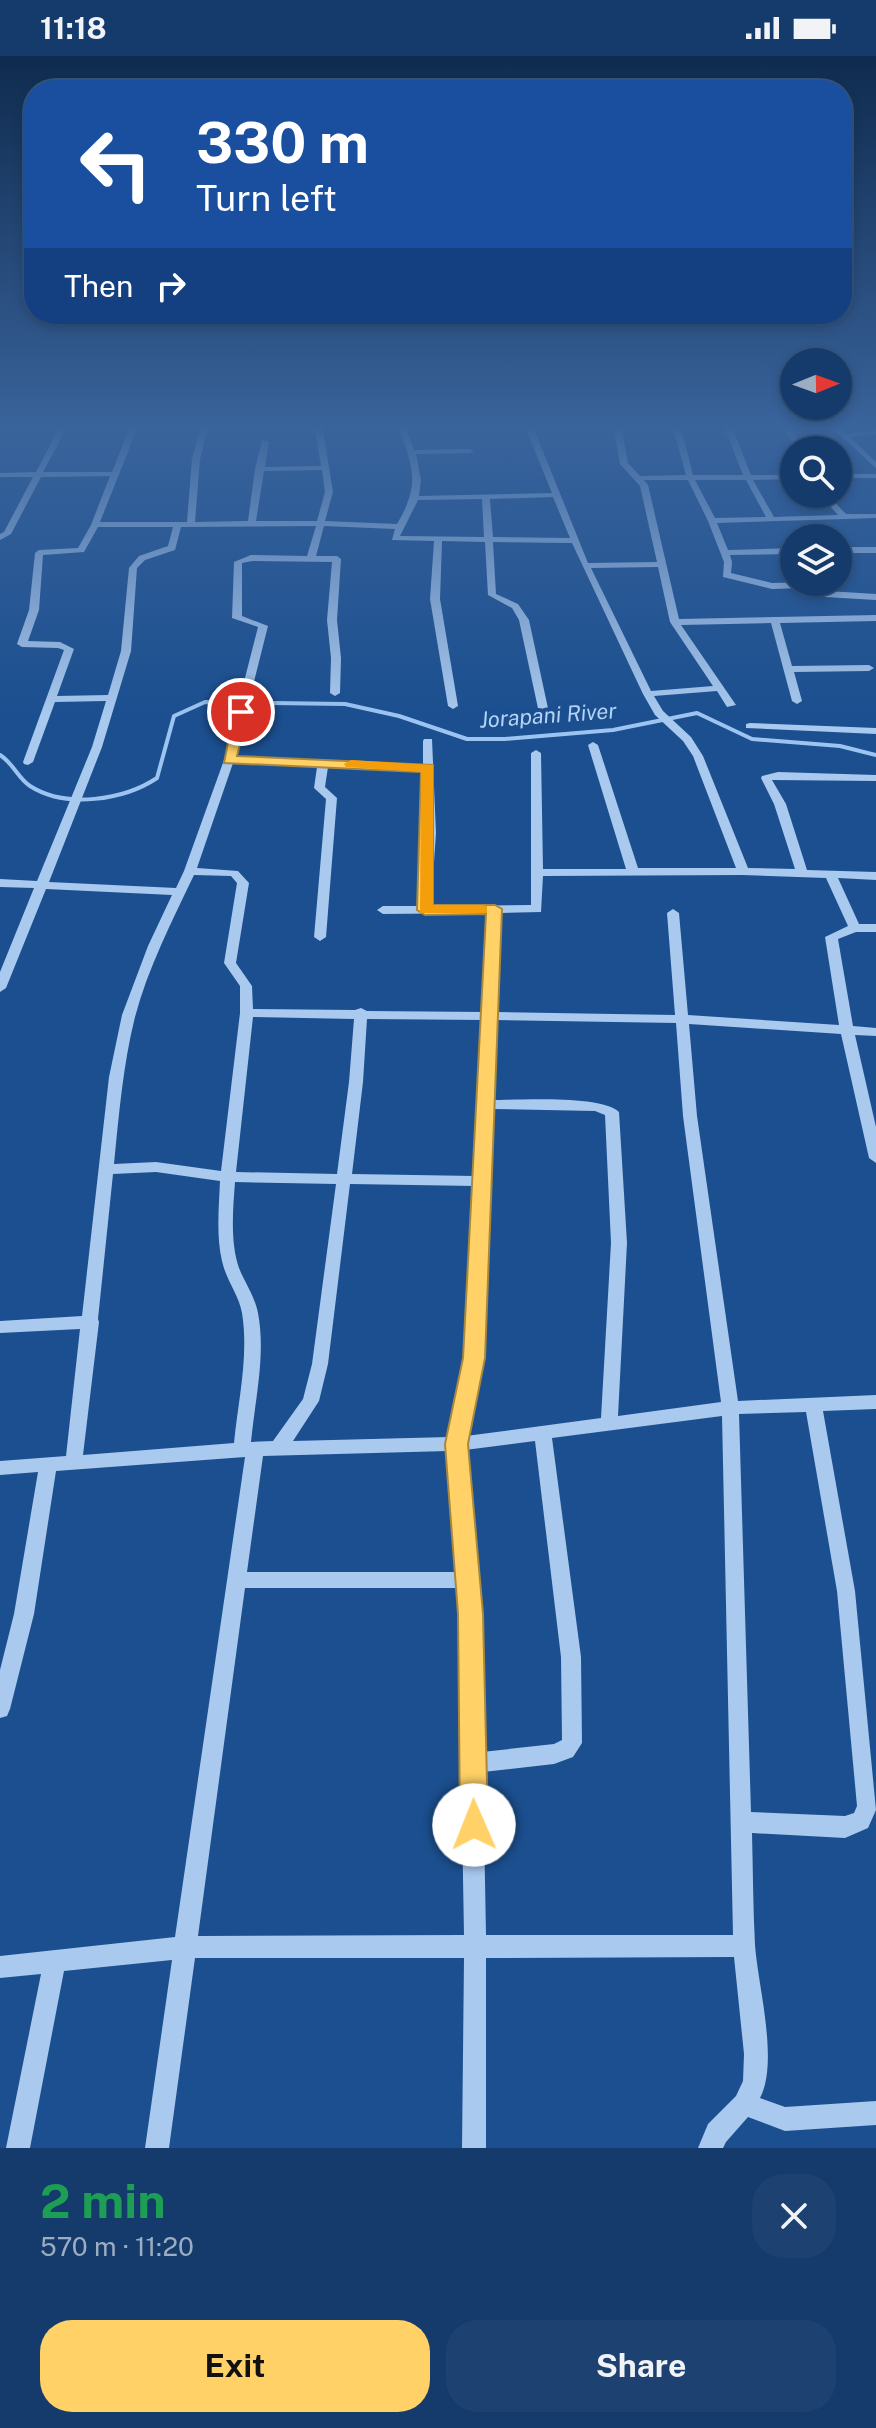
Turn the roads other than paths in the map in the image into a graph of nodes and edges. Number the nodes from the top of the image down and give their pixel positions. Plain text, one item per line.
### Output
1 (712, 521) edge
2 (14, 522) edge
3 (96, 522) edge
4 (402, 522) edge
5 (488, 522) edge
6 (568, 522) edge
7 (651, 522) edge
8 (252, 523) joint
9 (322, 523) junction
10 (178, 524) junction
11 (191, 524) joint
12 (95, 525) junction
13 (399, 527) junction
14 (0, 537) edge
15 (438, 539) junction
16 (489, 540) junction
17 (575, 541) junction
18 (852, 550) edge
19 (876, 550) edge
20 (725, 553) junction
21 (780, 553) edge
22 (311, 558) junction
23 (661, 564) junction
24 (585, 566) junction
25 (780, 585) edge
26 (852, 596) edge
27 (876, 597) edge
28 (876, 618) edge
29 (775, 620) junction
30 (675, 622) junction
31 (22, 644) junction
32 (12, 656) dead end
33 (869, 668) dead end
34 (789, 669) junction
35 (719, 688) junction
36 (335, 693) dead end
37 (648, 694) junction
38 (112, 698) junction
39 (52, 699) junction
40 (797, 701) dead end
41 (731, 705) dead end
42 (453, 706) dead end
43 (544, 713) dead end
44 (750, 726) dead end
45 (876, 731) edge
46 (428, 741) dead end
47 (593, 745) dead end
48 (536, 753) dead end
49 (229, 760) junction
50 (28, 762) dead end
51 (323, 763) junction
52 (428, 768) junction
53 (876, 778) edge
54 (190, 871) junction
55 (633, 871) junction
56 (743, 871) junction
57 (536, 873) junction
58 (802, 873) junction
59 (831, 875) junction
60 (876, 876) edge
61 (0, 883) edge
62 (41, 883) junction
63 (177, 892) junction
64 (495, 909) junction
65 (383, 910) dead end
66 (425, 910) junction
67 (673, 913) dead end
68 (855, 928) junction
69 (876, 928) edge
70 (320, 937) dead end
71 (0, 988) edge
72 (361, 1012) junction
73 (247, 1013) junction
74 (490, 1014) junction
75 (682, 1019) junction
76 (847, 1031) junction
77 (876, 1032) edge
78 (486, 1104) junction
79 (876, 1158) edge
80 (107, 1169) junction
81 (230, 1177) junction
82 (344, 1178) junction
83 (483, 1181) junction
84 (91, 1322) junction
85 (0, 1327) edge
86 (876, 1402) edge
87 (813, 1405) junction
88 (730, 1408) junction
89 (609, 1424) junction
90 (543, 1432) junction
91 (456, 1444) junction
92 (278, 1448) junction
93 (248, 1449) junction
94 (74, 1461) junction
95 (48, 1463) junction
96 (0, 1468) edge
97 (237, 1580) junction
98 (468, 1580) junction
99 (0, 1709) edge
100 (473, 1763) junction
101 (740, 1822) junction
102 (744, 1946) junction
103 (186, 1947) junction
104 (475, 1949) junction
105 (55, 1961) junction
106 (0, 1967) edge
107 (744, 2104) junction
108 (876, 2113) edge
109 (18, 2148) edge
110 (157, 2148) edge
111 (474, 2148) edge
112 (710, 2148) edge

1 - 20 street
2 - 14 street
3 - 12 street
4 - 13 street
5 - 16 street
6 - 17 street
7 - 23 street
8 - 9 street
8 - 11 street
9 - 13 street
9 - 22 street
10 - 11 street
10 - 12 street
10 - 38 street
12 - 31 street
13 - 15 street
15 - 16 street
15 - 42 street
16 - 17 street
16 - 43 street
17 - 24 street
18 - 19 street
20 - 21 street
20 - 25 street
22 - 36 street
22 - 49 street
23 - 24 street
23 - 30 street
24 - 37 street
26 - 27 street
28 - 29 street
29 - 30 street
29 - 34 street
30 - 35 street
31 - 32 street
31 - 39 street
33 - 34 street
34 - 40 street
35 - 37 street
35 - 41 street
37 - 56 street
38 - 39 street
38 - 62 street
39 - 50 street
44 - 45 street
46 - 52 street
47 - 55 street
48 - 57 street
49 - 51 street
49 - 54 street
51 - 52 street
51 - 70 street
52 - 66 street
53 - 58 street
54 - 63 street
54 - 73 street
55 - 56 street
55 - 57 street
56 - 58 street
57 - 64 street
58 - 59 street
59 - 60 street
59 - 68 street
61 - 62 street
62 - 63 street
62 - 71 street
63 - 80 street
64 - 66 street
64 - 74 street
65 - 66 street
67 - 75 street
68 - 69 street
68 - 76 street
72 - 73 street
72 - 74 street
72 - 82 street
73 - 81 street
74 - 75 street
74 - 78 street
75 - 76 street
75 - 88 street
76 - 77 street
76 - 79 street
78 - 83 street
78 - 89 street
80 - 81 street
80 - 84 street
81 - 82 street
81 - 93 street
82 - 83 street
82 - 92 street
83 - 91 street
84 - 85 street
84 - 94 street
86 - 87 street
87 - 88 street
87 - 101 street
88 - 89 street
88 - 101 street
89 - 90 street
90 - 91 street
90 - 100 street
91 - 92 street
91 - 98 street
92 - 93 street
93 - 94 street
93 - 97 street
94 - 95 street
95 - 96 street
95 - 99 street
97 - 98 street
97 - 103 street
98 - 100 street
100 - 104 street
101 - 102 street
102 - 104 street
102 - 107 street
103 - 104 street
103 - 105 street
103 - 110 street
104 - 111 street
105 - 106 street
105 - 109 street
107 - 108 street
107 - 112 street

